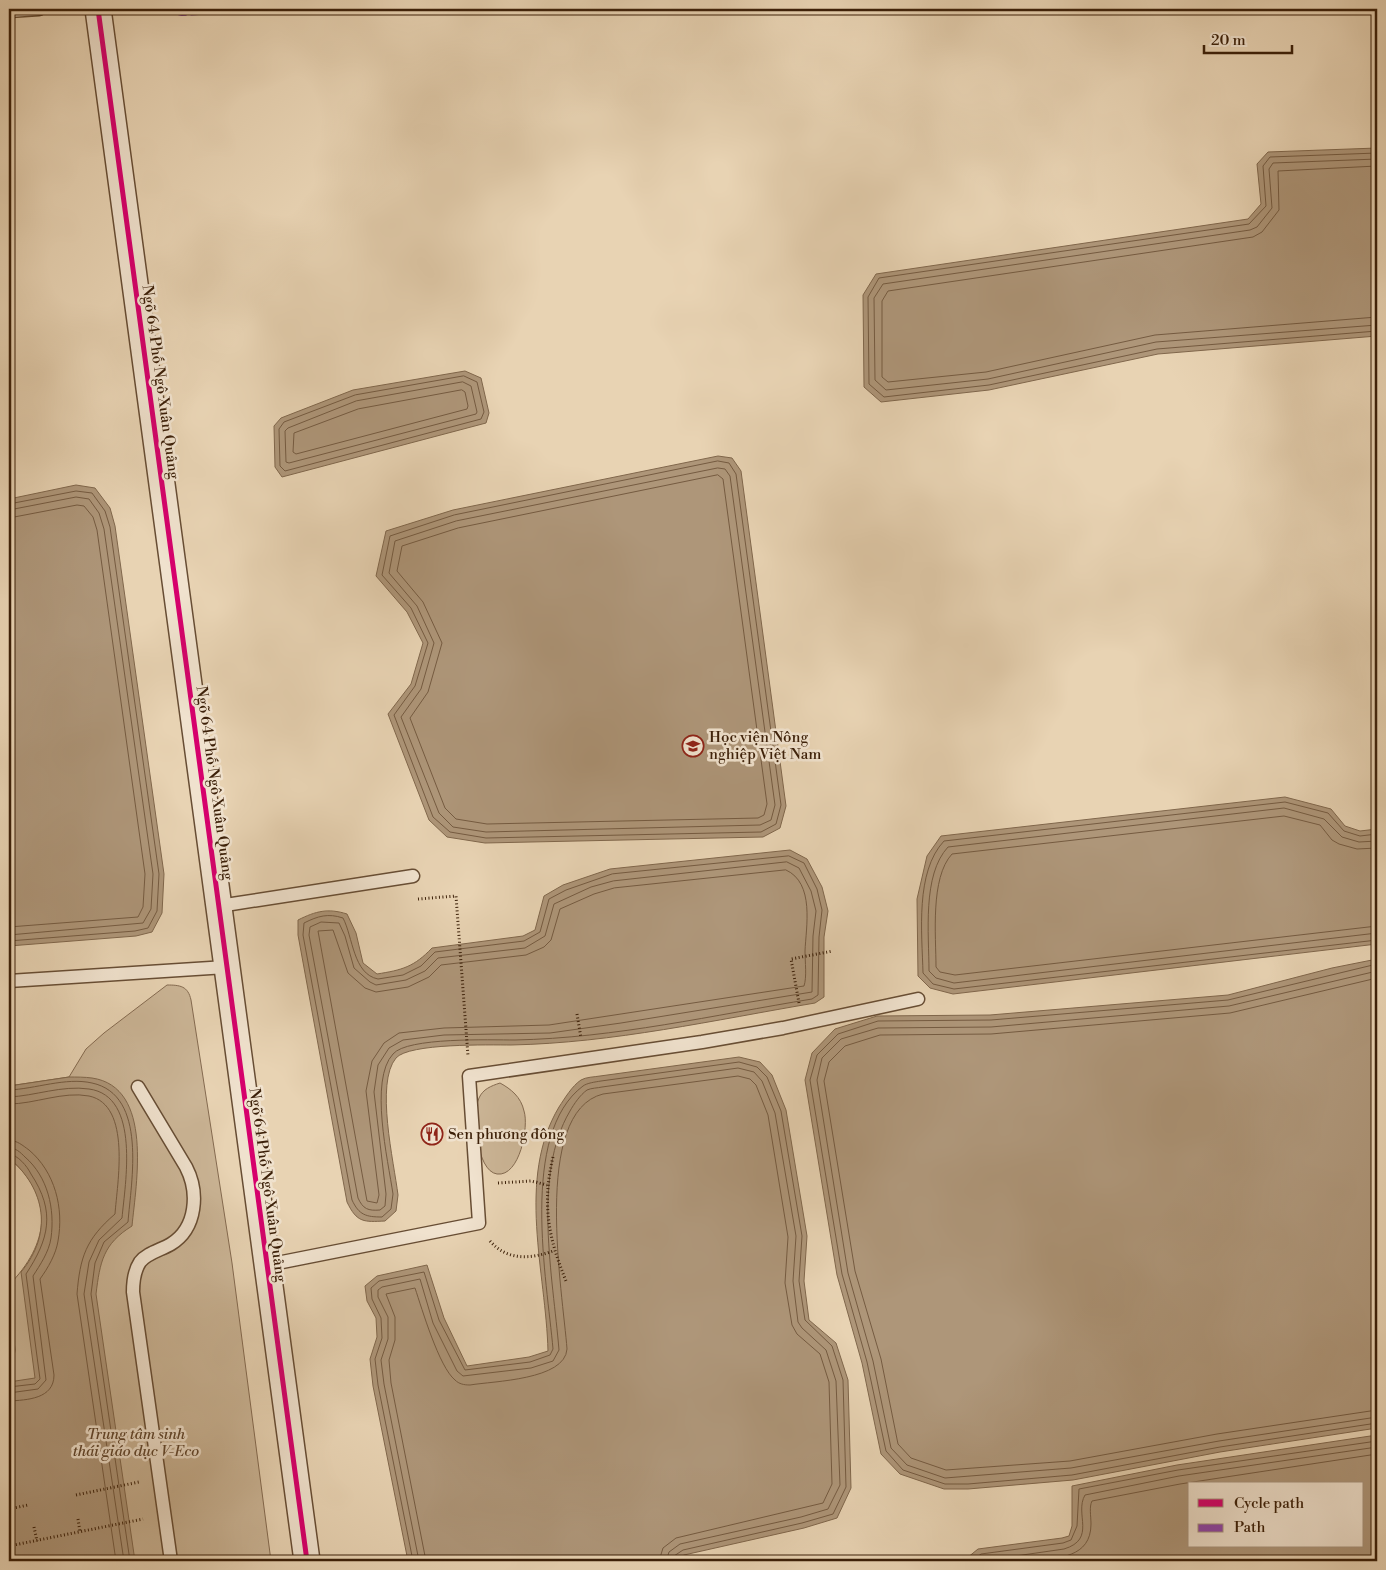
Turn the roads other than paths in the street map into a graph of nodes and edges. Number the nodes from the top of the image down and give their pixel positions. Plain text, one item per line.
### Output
1 (39, 9) edge
2 (98, 9) edge
3 (9, 11) edge
4 (413, 876) road end
5 (218, 906) junction
6 (226, 967) junction
7 (9, 981) edge
8 (918, 999) dead end
9 (138, 1087) dead end
10 (267, 1265) junction
11 (171, 1561) edge
12 (306, 1561) edge

1 - 3 lane
2 - 5 street, Ngõ 64 Phố Ngô Xuân Quảng
4 - 5 lane
5 - 6 street, Ngõ 64 Phố Ngô Xuân Quảng
6 - 7 lane
6 - 10 street, Ngõ 64 Phố Ngô Xuân Quảng
8 - 10 lane
9 - 11 lane
10 - 12 street, Ngõ 64 Phố Ngô Xuân Quảng

